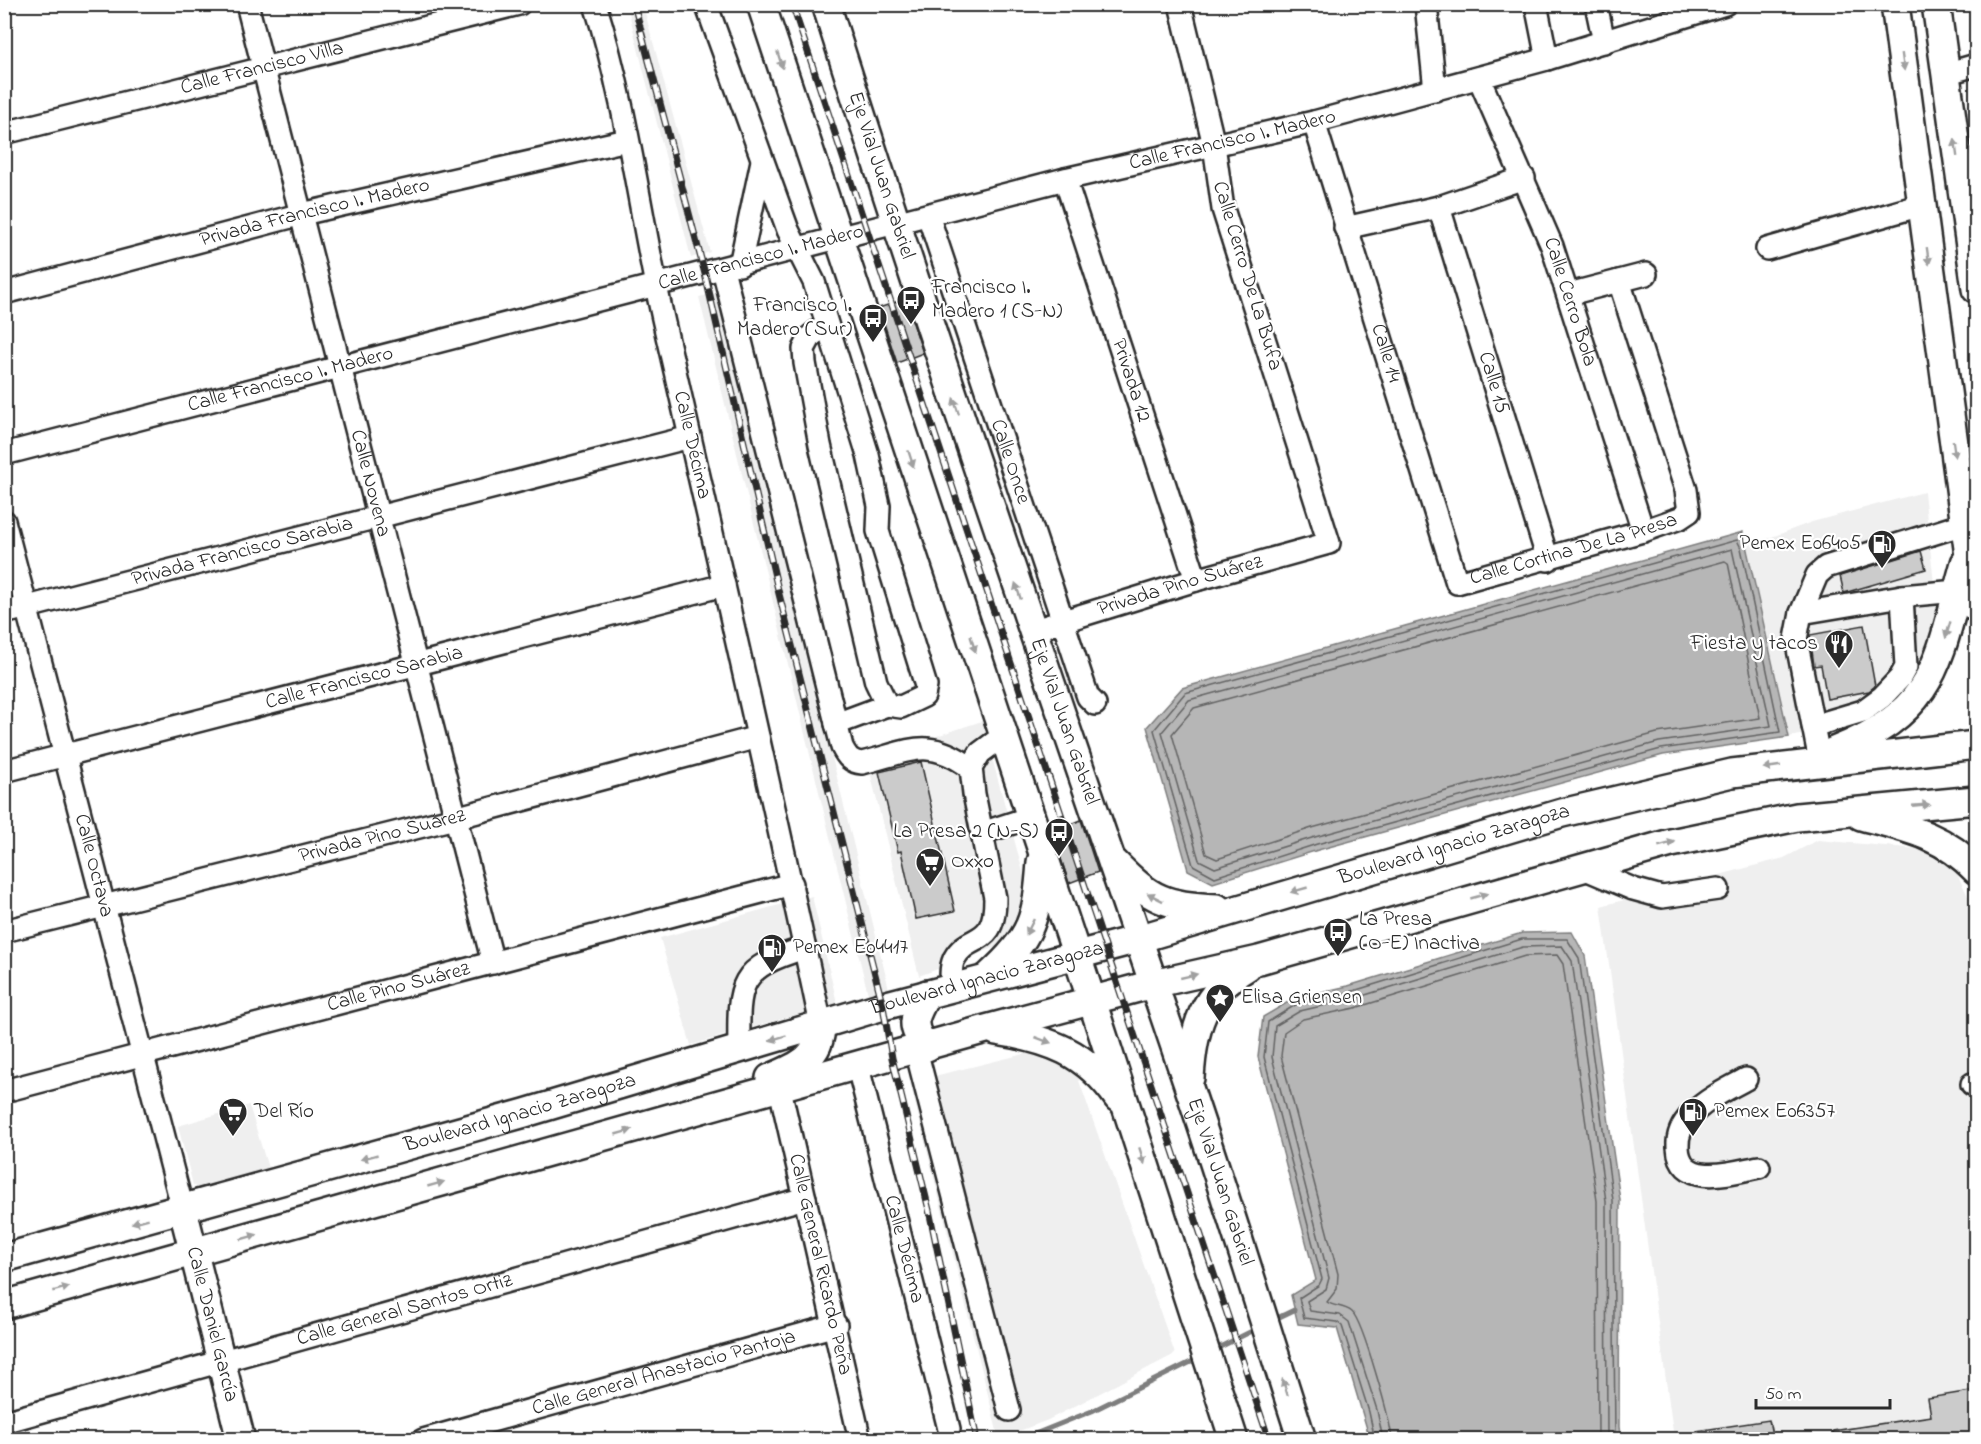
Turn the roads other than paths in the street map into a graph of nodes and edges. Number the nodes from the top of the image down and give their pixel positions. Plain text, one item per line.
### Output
1 (247, 4) edge
2 (519, 4) edge
3 (595, 4) edge
4 (706, 4) edge
5 (761, 4) edge
6 (826, 4) edge
7 (1179, 4) edge
8 (1426, 4) edge
9 (1536, 4) edge
10 (1596, 4) edge
11 (1725, 4) edge
12 (1895, 4) edge
13 (1936, 4) edge
14 (1673, 13) edge
15 (1604, 42) junction
16 (1547, 59) junction
17 (1977, 65) edge
18 (264, 67) junction
19 (1945, 74) junction
20 (1479, 78) junction
21 (1434, 90) junction
22 (1314, 122) junction
23 (4, 133) edge
24 (627, 140) junction
25 (1214, 145) junction
26 (762, 161) junction
27 (1524, 178) junction
28 (1065, 179) junction
29 (1922, 205) junction
30 (1439, 207) junction
31 (302, 214) junction
32 (928, 215) junction
33 (895, 224) junction
34 (1972, 225) edge
35 (1345, 228) junction
36 (838, 239) junction
37 (1767, 249) dead end
38 (797, 250) junction
39 (731, 267) junction
40 (1646, 274) dead end
41 (1619, 281) junction
42 (655, 286) junction
43 (1977, 289) edge
44 (4, 293) edge
45 (1569, 294) junction
46 (827, 324) junction
47 (340, 366) junction
48 (690, 437) junction
49 (4, 454) edge
50 (379, 517) junction
51 (4, 521) edge
52 (1970, 525) edge
53 (1643, 531) junction
54 (1329, 543) joint
55 (1548, 560) junction
56 (1196, 580) junction
57 (1457, 583) joint
58 (724, 585) junction
59 (1902, 596) junction
60 (1967, 600) edge
61 (27, 607) junction
62 (4, 613) edge
63 (1801, 613) junction
64 (1062, 622) junction
65 (1031, 631) junction
66 (417, 666) junction
67 (1910, 685) junction
68 (1095, 704) dead end
69 (887, 705) junction
70 (836, 724) junction
71 (1813, 726) junction
72 (1003, 736) junction
73 (758, 737) junction
74 (1977, 745) edge
75 (65, 755) junction
76 (1812, 760) junction
77 (971, 768) junction
78 (4, 771) edge
79 (1977, 800) edge
80 (1843, 811) junction
81 (1031, 817) junction
82 (456, 818) junction
83 (982, 832) junction
84 (1041, 849) junction
85 (1108, 856) junction
86 (1581, 867) junction
87 (1977, 870) edge
88 (792, 884) junction
89 (1718, 889) dead end
90 (104, 904) junction
91 (1233, 909) junction
92 (4, 931) edge
93 (985, 935) junction
94 (1138, 939) junction
95 (805, 948) junction
96 (1076, 956) junction
97 (1259, 960) junction
98 (493, 963) junction
99 (996, 969) junction
100 (1153, 984) junction
101 (939, 991) junction
102 (1092, 1001) junction
103 (821, 1025) junction
104 (986, 1029) junction
105 (921, 1048) junction
106 (739, 1049) junction
107 (143, 1054) junction
108 (858, 1067) junction
109 (1746, 1079) dead end
110 (1190, 1088) junction
111 (780, 1089) junction
112 (4, 1091) edge
113 (725, 1104) junction
114 (1127, 1110) junction
115 (1759, 1167) dead end
116 (804, 1198) junction
117 (183, 1210) junction
118 (194, 1253) junction
119 (4, 1258) edge
120 (4, 1305) edge
121 (836, 1325) junction
122 (222, 1361) junction
123 (1009, 1410) dead end
124 (4, 1422) edge
125 (949, 1430) dead end
126 (241, 1440) edge
127 (423, 1440) edge
128 (860, 1440) edge
129 (1234, 1440) edge
130 (1302, 1440) edge

1 - 18 street, Calle Novena
2 - 18 street, Calle Francisco Villa
3 - 24 street, Calle Décima
4 - 26 street
5 -> 36 main road
6 - 33 main road, Eje Vial Juan Gabriel
7 - 25 street, Calle Cerro De La Bufa
8 - 21 street
9 - 16 street
10 - 15 street
11 - 14 street, Calle Francisco I. Madero
12 -> 29 main road
13 - 19 main road
14 - 15 street, Calle Francisco I. Madero
15 - 16 street, Calle Francisco I. Madero
16 - 20 street, Calle Francisco I. Madero
17 - 19 street
18 - 23 street, Calle Francisco Villa
18 - 31 street, Calle Novena
34 -> 19 main road
20 - 21 street, Calle Francisco I. Madero
20 - 27 street, Calle Cerro Bola
21 - 22 street, Calle Francisco I. Madero
22 - 25 street, Calle Francisco I. Madero
22 - 35 street, Calle 14
24 - 31 street, Privada Francisco I. Madero
24 - 42 street, Calle Décima
25 - 28 street, Calle Francisco I. Madero
25 - 54 street, Calle Cerro De La Bufa
26 - 38 street
26 - 39 street
27 - 30 street
27 - 45 street, Calle Cerro Bola
28 - 32 street, Calle Francisco I. Madero
28 - 56 street, Privada 12
29 - 37 street
29 -> 52 main road
30 - 35 street
30 - 55 street, Calle 15
31 - 44 street, Privada Francisco I. Madero
31 - 47 street, Calle Novena
32 - 33 street, Calle Francisco I. Madero
32 - 64 street, Calle Once
33 - 36 street, Calle Francisco I. Madero
65 -> 33 main road, Eje Vial Juan Gabriel
34 - 43 main road
35 - 57 street, Calle 14
36 - 38 street, Calle Francisco I. Madero
36 -> 72 main road
38 - 39 street, Calle Francisco I. Madero
38 - 46 street
39 - 42 street, Calle Francisco I. Madero
39 - 70 street
40 - 41 street
41 - 45 street
41 - 53 street, Calle Cortina De La Presa
42 - 47 street, Calle Francisco I. Madero
42 - 48 street, Calle Décima
45 - 53 street, Calle Cerro Bola
46 - 69 street
46 - 69 street
47 - 49 street, Calle Francisco I. Madero
47 - 50 street, Calle Novena
48 - 50 street, Privada Francisco Sarabia
48 - 58 street, Calle Décima
50 - 61 street, Privada Francisco Sarabia
50 - 66 street, Calle Novena
51 - 61 street, Calle Octava
52 - 60 main road
52 - 63 street
53 - 55 street, Calle Cortina De La Presa
54 - 56 street, Privada Pino Suárez
55 - 57 street, Calle Cortina De La Presa
56 - 64 street, Privada Pino Suárez
58 - 66 street, Calle Francisco Sarabia
58 - 73 street, Calle Décima
59 - 60 street
59 - 63 street
59 - 67 street
60 -> 67 main road
61 - 62 street, Privada Francisco Sarabia
61 - 75 street, Calle Octava
63 - 71 street
64 - 65 street, Privada Pino Suárez
64 - 68 street, Calle Once
65 - 85 main road, Eje Vial Juan Gabriel
66 - 75 street, Calle Francisco Sarabia
66 - 82 street, Calle Novena
67 - 71 street
67 - 76 main road
69 - 70 street
70 - 77 street
71 - 76 street
72 - 77 street
72 - 81 main road
73 - 82 street, Privada Pino Suárez
73 - 88 street, Calle Décima
74 - 76 main road, Boulevard Ignacio Zaragoza
75 - 78 street, Calle Francisco Sarabia
75 - 90 street, Calle Octava
76 -> 91 main road, Boulevard Ignacio Zaragoza
77 - 83 street
80 -> 79 main road
86 -> 80 main road
80 - 87 main road
81 - 83 street
81 - 84 main road
82 - 90 street, Privada Pino Suárez
82 - 98 street, Calle Novena
83 - 93 street
84 - 96 main road
84 -> 99 main road
91 -> 85 main road
85 - 94 main road, Eje Vial Juan Gabriel
86 - 89 street
97 -> 86 main road
88 - 95 street, Calle Décima
88 - 98 street, Calle Pino Suárez
90 - 92 street, Privada Pino Suárez
90 - 107 street, Calle Octava
91 - 94 main road, Boulevard Ignacio Zaragoza
93 - 99 street
93 - 101 street
94 - 96 main road, Boulevard Ignacio Zaragoza
94 - 100 main road, Eje Vial Juan Gabriel
95 - 103 street, Calle Décima
95 - 106 street
96 - 99 main road, Boulevard Ignacio Zaragoza
96 - 102 main road
100 -> 97 main road
97 - 110 main road
98 - 107 street, Calle Pino Suárez
99 - 101 main road, Boulevard Ignacio Zaragoza
100 - 102 main road
100 - 110 main road, Eje Vial Juan Gabriel
101 - 103 main road, Boulevard Ignacio Zaragoza
101 - 105 main road
102 - 104 main road
102 - 114 main road
103 -> 106 main road, Boulevard Ignacio Zaragoza
103 - 113 main road
104 - 105 main road
104 -> 114 main road
105 - 108 main road
105 - 123 street
106 -> 117 main road, Boulevard Ignacio Zaragoza
107 - 112 street, Calle Pino Suárez
107 - 117 street, Calle Octava
108 - 111 main road
108 - 125 street, Calle Décima
109 - 115 street
130 -> 110 main road, Eje Vial Juan Gabriel
111 - 113 main road
111 - 116 street, Calle General Ricardo Peña
118 -> 113 main road
114 -> 129 main road
116 - 121 street, Calle General Ricardo Peña
116 - 122 street, Calle General Santos Ortiz
117 - 118 main road, Calle Daniel García
117 -> 119 main road, Boulevard Ignacio Zaragoza
120 -> 118 main road
118 - 122 main road, Calle Daniel García
121 - 127 street, Calle General Anastacio Pantoja
121 - 128 street, Calle General Ricardo Peña
122 - 124 street, Calle General Santos Ortiz
122 - 126 main road, Calle Daniel García

